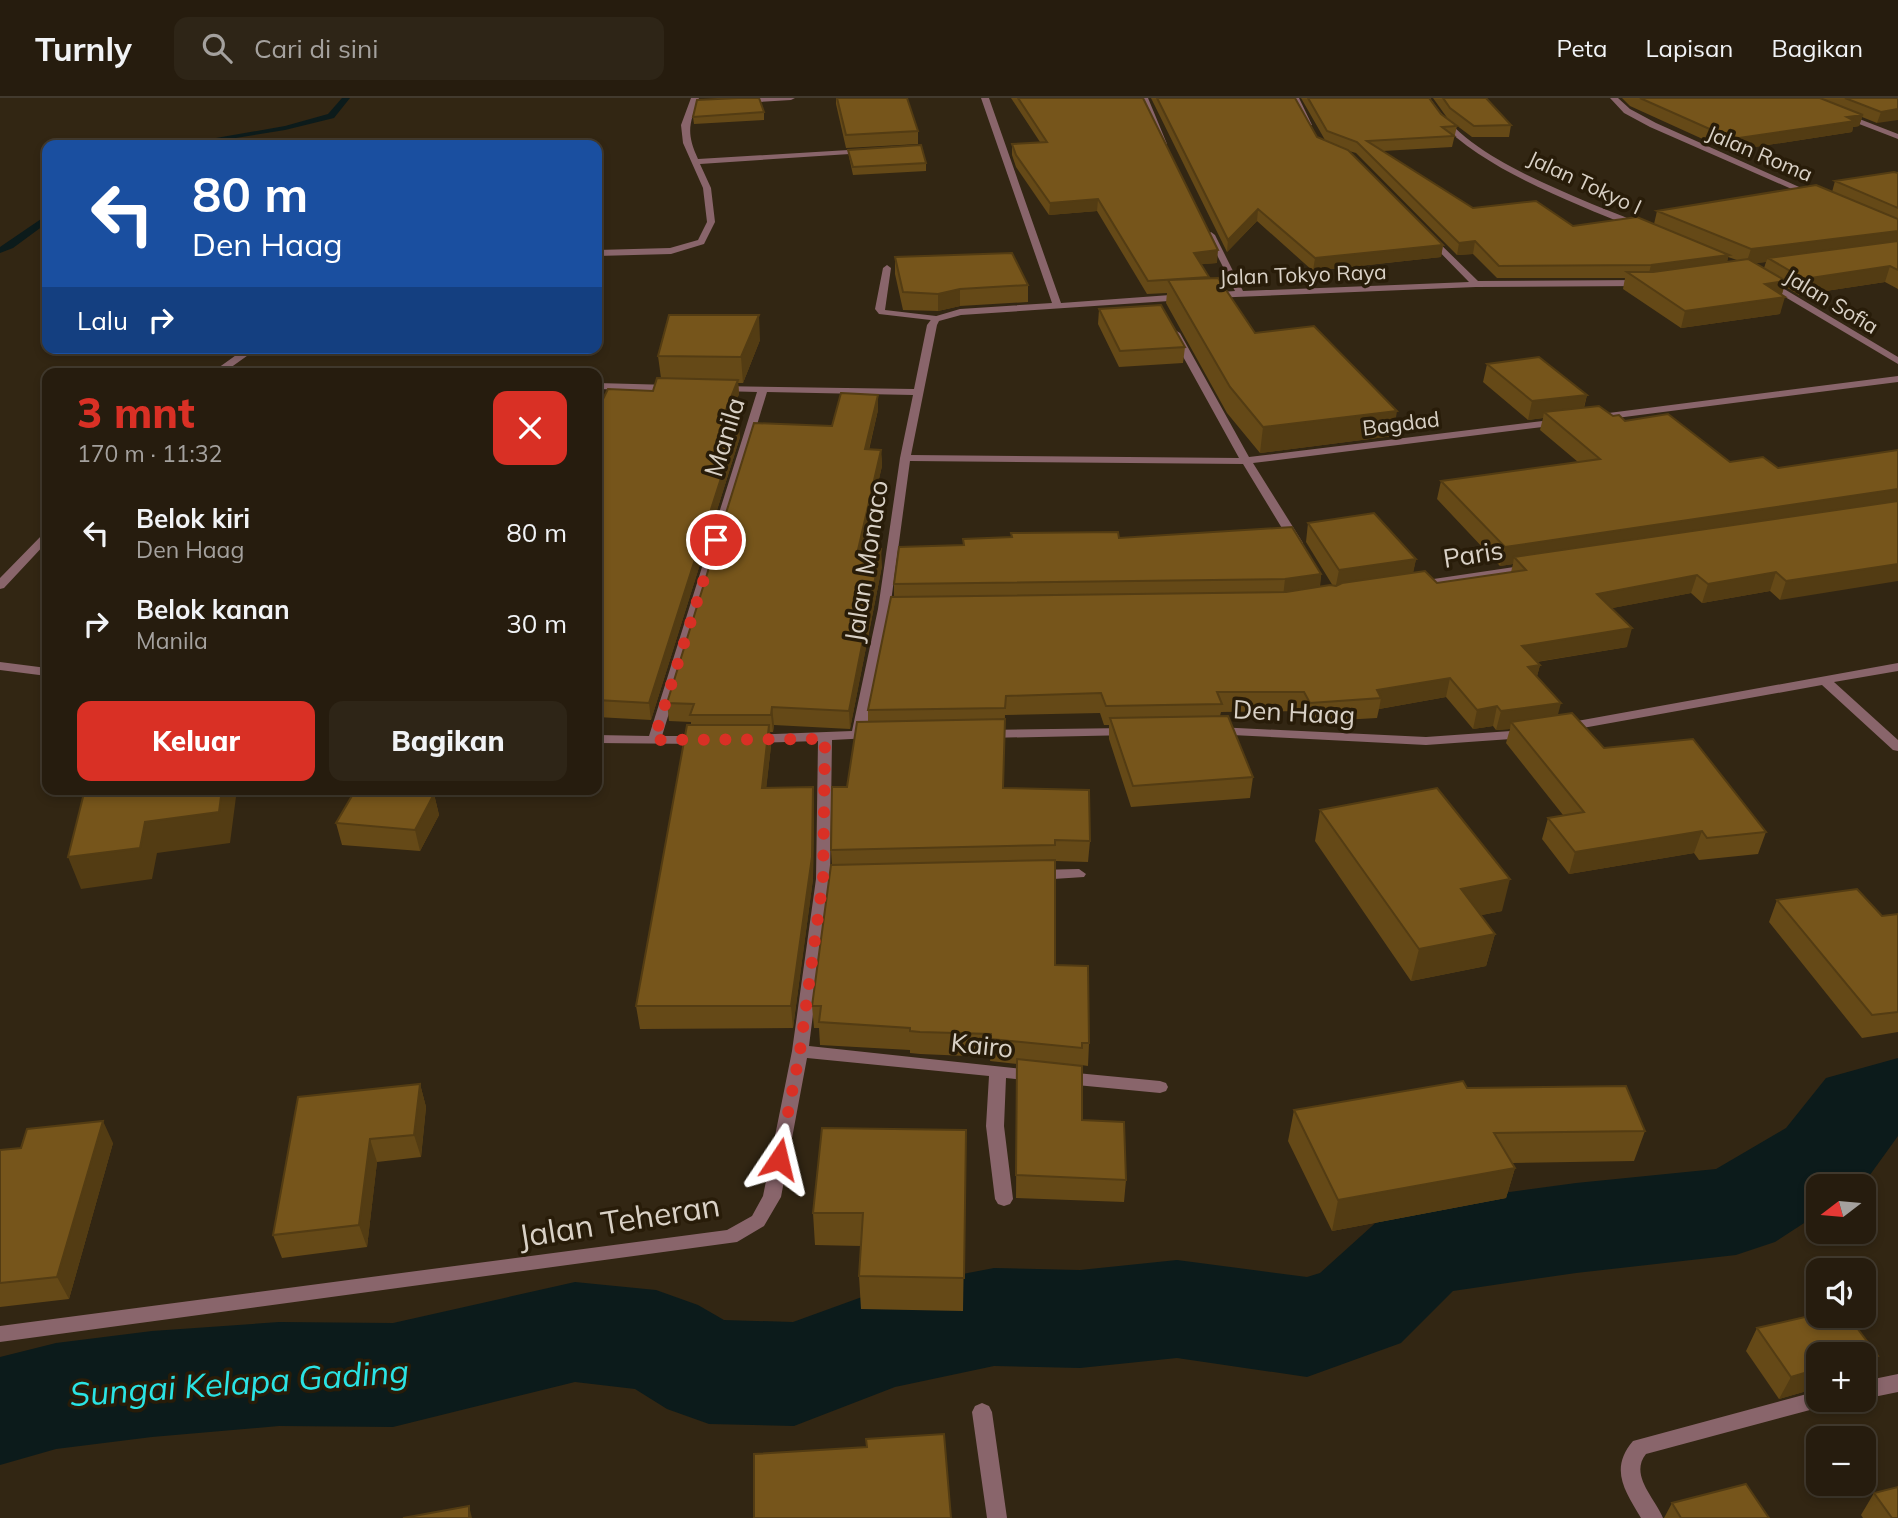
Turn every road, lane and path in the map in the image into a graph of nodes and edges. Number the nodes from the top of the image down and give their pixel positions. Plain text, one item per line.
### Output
1 (791, 98) edge
2 (985, 98) edge
3 (1144, 98) edge
4 (1296, 98) edge
5 (1426, 98) edge
6 (1614, 98) edge
7 (694, 101) edge
8 (729, 101) edge
9 (705, 103) edge
10 (1835, 111) edge
11 (1315, 133) edge
12 (1898, 137) edge
13 (1167, 147) edge
14 (870, 151) edge
15 (695, 162) junction
16 (1817, 197) edge
17 (1203, 220) edge
18 (1646, 229) edge
19 (1428, 235) edge
20 (602, 253) edge
21 (887, 268) dead end
22 (1760, 278) edge
23 (1648, 282) edge
24 (1476, 285) junction
25 (1240, 293) junction
26 (1204, 295) edge
27 (1192, 296) edge
28 (1156, 299) junction
29 (1057, 305) junction
30 (1162, 310) edge
31 (936, 319) junction
32 (1168, 322) edge
33 (244, 354) edge
34 (1898, 361) edge
35 (223, 368) edge
36 (1898, 379) edge
37 (602, 388) edge
38 (680, 388) edge
39 (708, 388) edge
40 (763, 389) junction
41 (918, 392) junction
42 (1579, 419) edge
43 (1565, 421) edge
44 (905, 458) junction
45 (1246, 461) junction
46 (42, 541) edge
47 (1304, 553) edge
48 (1539, 567) edge
49 (0, 585) edge
50 (1401, 588) edge
51 (884, 608) junction
52 (898, 608) edge
53 (0, 666) edge
54 (1898, 667) edge
55 (42, 671) edge
56 (1824, 680) junction
57 (1207, 731) edge
58 (1137, 732) edge
59 (970, 734) edge
60 (886, 735) edge
61 (858, 736) junction
62 (602, 739) edge
63 (825, 739) junction
64 (654, 740) junction
65 (1898, 747) edge
66 (1079, 874) dead end
67 (1025, 875) edge
68 (800, 1051) junction
69 (998, 1071) junction
70 (1160, 1087) dead end
71 (1004, 1199) dead end
72 (0, 1334) edge
73 (1898, 1383) edge
74 (1876, 1388) edge
75 (1806, 1403) edge
76 (982, 1412) dead end
77 (997, 1518) edge
78 (1653, 1518) edge

1 - 8 street
2 - 29 street
3 - 13 street
4 - 11 street
5 - 18 street, Jalan Tokyo I
6 - 16 street, Jalan Roma
7 - 9 street
7 - 15 street
10 - 12 street
14 - 15 street
15 - 20 street
17 - 25 street
19 - 24 street
21 - 31 street
22 - 34 street, Jalan Sofia
23 - 24 street, Jalan Tokyo Raya
24 - 25 street, Jalan Tokyo Raya
25 - 26 street, Jalan Tokyo Raya
27 - 28 street, Jalan Tokyo Raya
28 - 29 street, Jalan Tokyo Raya
28 - 30 street
29 - 31 street, Jalan Tokyo Raya
31 - 41 street
32 - 45 street
33 - 35 street
36 - 42 street
37 - 38 street
39 - 40 street
40 - 41 street
40 - 64 street, Manila
41 - 44 street, Jalan Monaco
43 - 45 street, Bagdad
44 - 45 street, Bagdad
44 - 51 street, Jalan Monaco
45 - 47 street
46 - 49 street
48 - 50 street, Paris
51 - 52 street
51 - 61 street, Jalan Monaco
53 - 55 street
54 - 56 street, Den Haag
56 - 57 street, Den Haag
56 - 65 street
58 - 59 street
60 - 61 street
61 - 63 street
62 - 64 street
63 - 64 street
63 - 68 street, Jalan Teheran
66 - 67 street
68 - 69 street, Kairo
68 - 72 street, Jalan Teheran
69 - 70 street, Kairo
69 - 71 street
73 - 74 street
75 - 78 street
76 - 77 street

